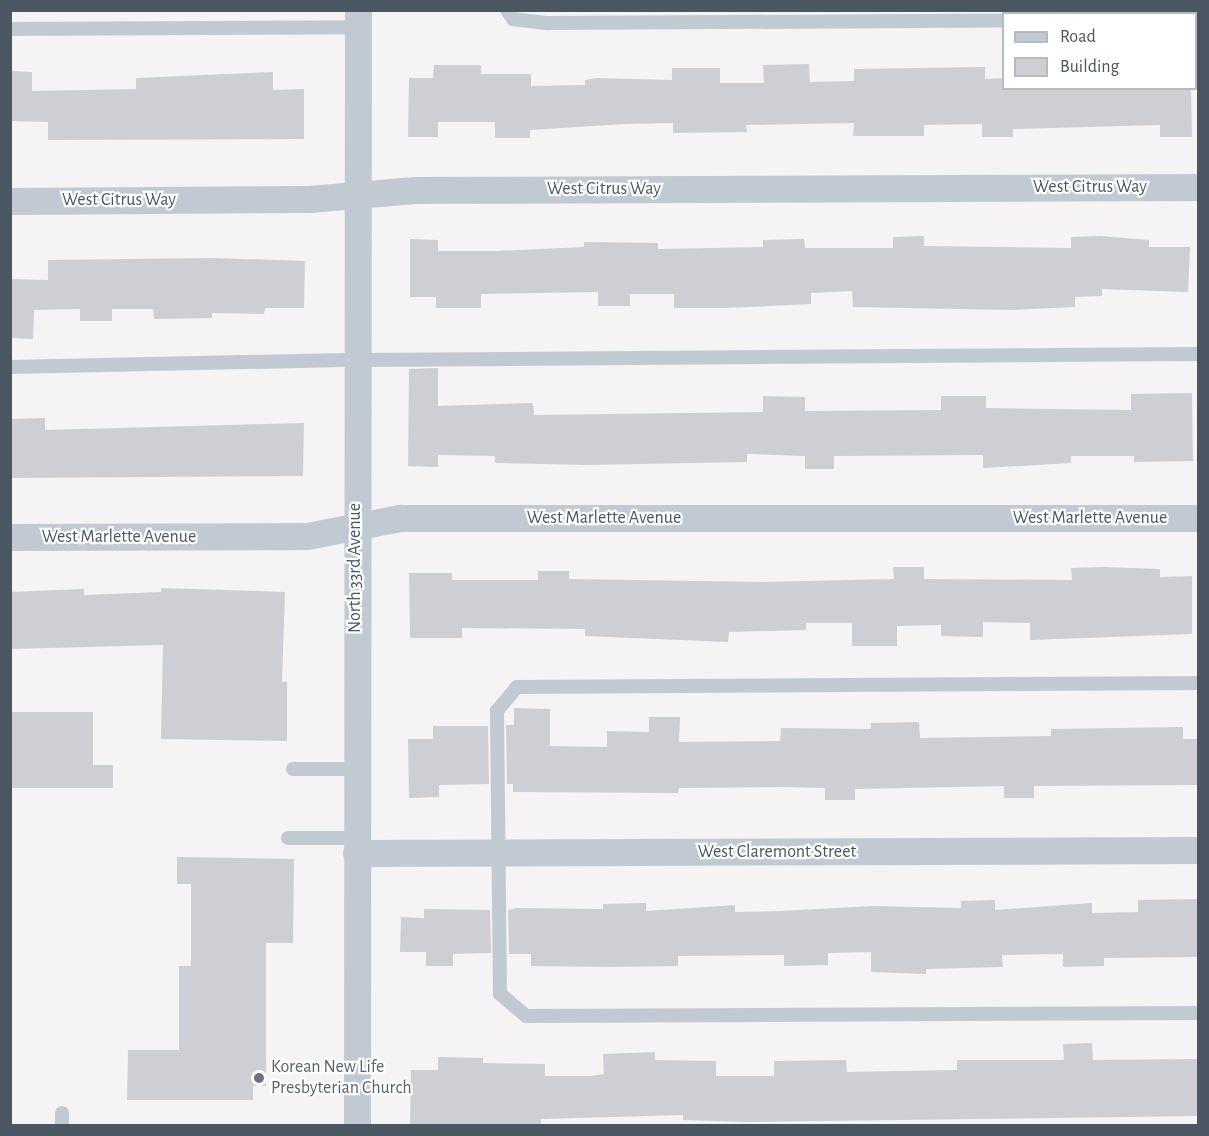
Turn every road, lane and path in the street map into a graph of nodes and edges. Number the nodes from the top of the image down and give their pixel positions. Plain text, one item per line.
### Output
1 (507, 10) edge
2 (358, 19) edge
3 (1002, 21) edge
4 (10, 29) edge
5 (1198, 187) edge
6 (357, 194) junction
7 (10, 201) edge
8 (1198, 354) edge
9 (355, 360) junction
10 (10, 367) edge
11 (1198, 518) edge
12 (356, 527) junction
13 (10, 537) edge
14 (1198, 682) edge
15 (293, 769) dead end
16 (356, 769) junction
17 (288, 838) dead end
18 (356, 846) junction
19 (1198, 850) edge
20 (497, 853) junction
21 (1198, 1013) edge
22 (357, 1125) edge

1 - 3 lane
2 - 4 lane
2 - 6 street, North 33rd Avenue
5 - 6 street, West Citrus Way
6 - 7 street, West Citrus Way
6 - 9 street, North 33rd Avenue
8 - 9 lane
9 - 10 lane
9 - 12 street, North 33rd Avenue
11 - 12 street, West Marlette Avenue
12 - 13 street, West Marlette Avenue
12 - 16 street, North 33rd Avenue
14 - 20 lane
15 - 16 lane
16 - 18 street, North 33rd Avenue
17 - 18 lane
18 - 20 street, West Claremont Street
18 - 22 street, North 33rd Avenue
19 - 20 street, West Claremont Street
20 - 21 lane

